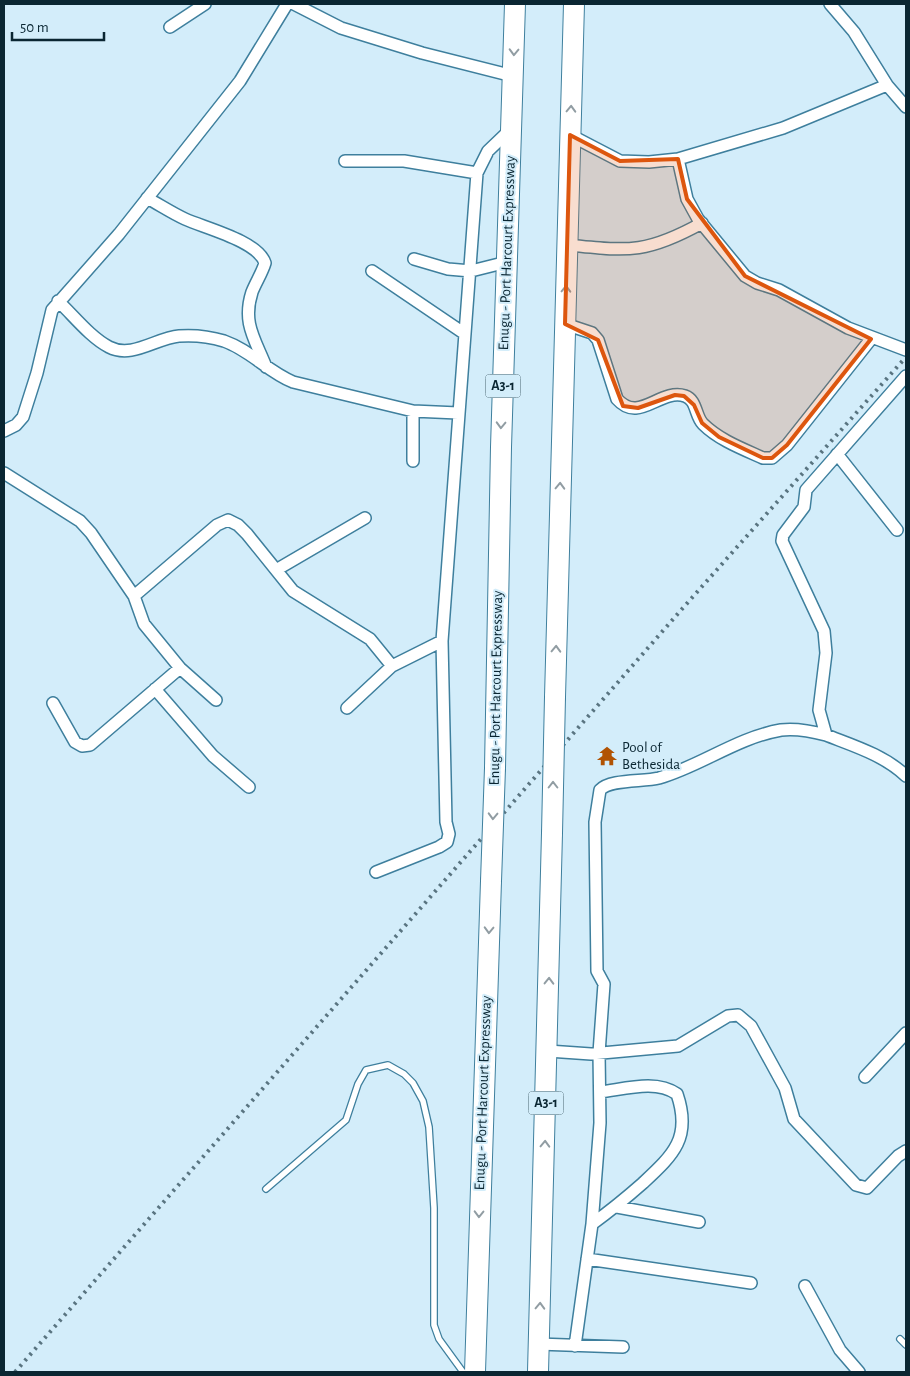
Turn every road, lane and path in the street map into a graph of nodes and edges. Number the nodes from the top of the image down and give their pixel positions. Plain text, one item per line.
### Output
1 (205, 4) edge
2 (287, 4) edge
3 (294, 4) edge
4 (514, 4) edge
5 (574, 4) edge
6 (830, 4) edge
7 (170, 27) dead end
8 (513, 76) junction
9 (887, 85) junction
10 (906, 106) edge
11 (511, 129) junction
12 (570, 135) junction
13 (678, 159) junction
14 (345, 161) dead end
15 (477, 173) junction
16 (147, 198) junction
17 (702, 223) junction
18 (567, 245) junction
19 (414, 259) dead end
20 (507, 262) junction
21 (372, 271) dead end
22 (471, 271) junction
23 (58, 301) junction
24 (565, 324) junction
25 (465, 334) junction
26 (871, 339) junction
27 (906, 350) edge
28 (267, 368) junction
29 (906, 376) edge
30 (413, 411) junction
31 (458, 413) junction
32 (4, 431) edge
33 (837, 454) junction
34 (413, 461) dead end
35 (4, 473) edge
36 (365, 518) dead end
37 (897, 530) dead end
38 (276, 570) junction
39 (134, 596) junction
40 (442, 641) junction
41 (392, 666) junction
42 (180, 668) junction
43 (155, 689) junction
44 (216, 700) dead end
45 (53, 703) dead end
46 (347, 708) dead end
47 (826, 735) junction
48 (906, 776) edge
49 (249, 787) dead end
50 (376, 872) dead end
51 (906, 1033) edge
52 (548, 1051) junction
53 (599, 1053) junction
54 (866, 1077) dead end
55 (600, 1092) junction
56 (906, 1151) edge
57 (266, 1189) dead end
58 (617, 1207) junction
59 (699, 1222) dead end
60 (592, 1224) junction
61 (587, 1259) junction
62 (751, 1283) dead end
63 (805, 1286) dead end
64 (900, 1339) dead end
65 (538, 1344) junction
66 (575, 1346) junction
67 (906, 1346) edge
68 (623, 1347) dead end
69 (463, 1372) edge
70 (475, 1372) edge
71 (538, 1372) edge
72 (859, 1372) edge

1 - 7 street
2 - 16 street
3 - 8 street
4 -> 8 highway, Enugu - Port Harcourt Expressway / A3-1
12 -> 5 highway, A3-1
6 - 9 street
8 - 11 highway, Enugu - Port Harcourt Expressway / A3-1
9 - 10 street
9 - 13 street
11 - 15 street
11 - 20 highway, Enugu - Port Harcourt Expressway / A3-1
12 - 13 street
12 - 18 highway, A3-1
13 - 17 street
14 - 15 street
15 - 22 street
16 - 23 street
16 - 28 street
17 - 18 street
17 - 26 street
24 -> 18 highway, A3-1
19 - 22 street
20 - 22 street
20 -> 70 highway, Enugu - Port Harcourt Expressway / A3-1, bridge
21 - 25 street
22 - 25 street
23 - 28 street
23 - 32 street
24 - 26 street
52 -> 24 highway, A3-1, bridge
25 - 31 street
26 - 27 street
28 - 30 street
29 - 33 street
30 - 31 street
30 - 34 street
31 - 40 street
33 - 37 street
33 - 47 street
35 - 39 street
36 - 38 street
38 - 39 street
38 - 41 street
39 - 42 street
40 - 41 street
40 - 50 street
41 - 46 street
42 - 43 street
42 - 44 street
43 - 45 street
43 - 49 street
47 - 48 street
47 - 53 street
51 - 54 street
52 - 53 street
65 -> 52 highway, A3-1
53 - 55 street
53 - 56 street
55 - 58 street
55 - 60 street
57 - 69 lane
58 - 59 street
58 - 60 street
60 - 61 street
61 - 62 street
61 - 66 street
63 - 72 street
64 - 67 lane
65 - 66 street
65 - 71 highway, A3-1
66 - 68 street

